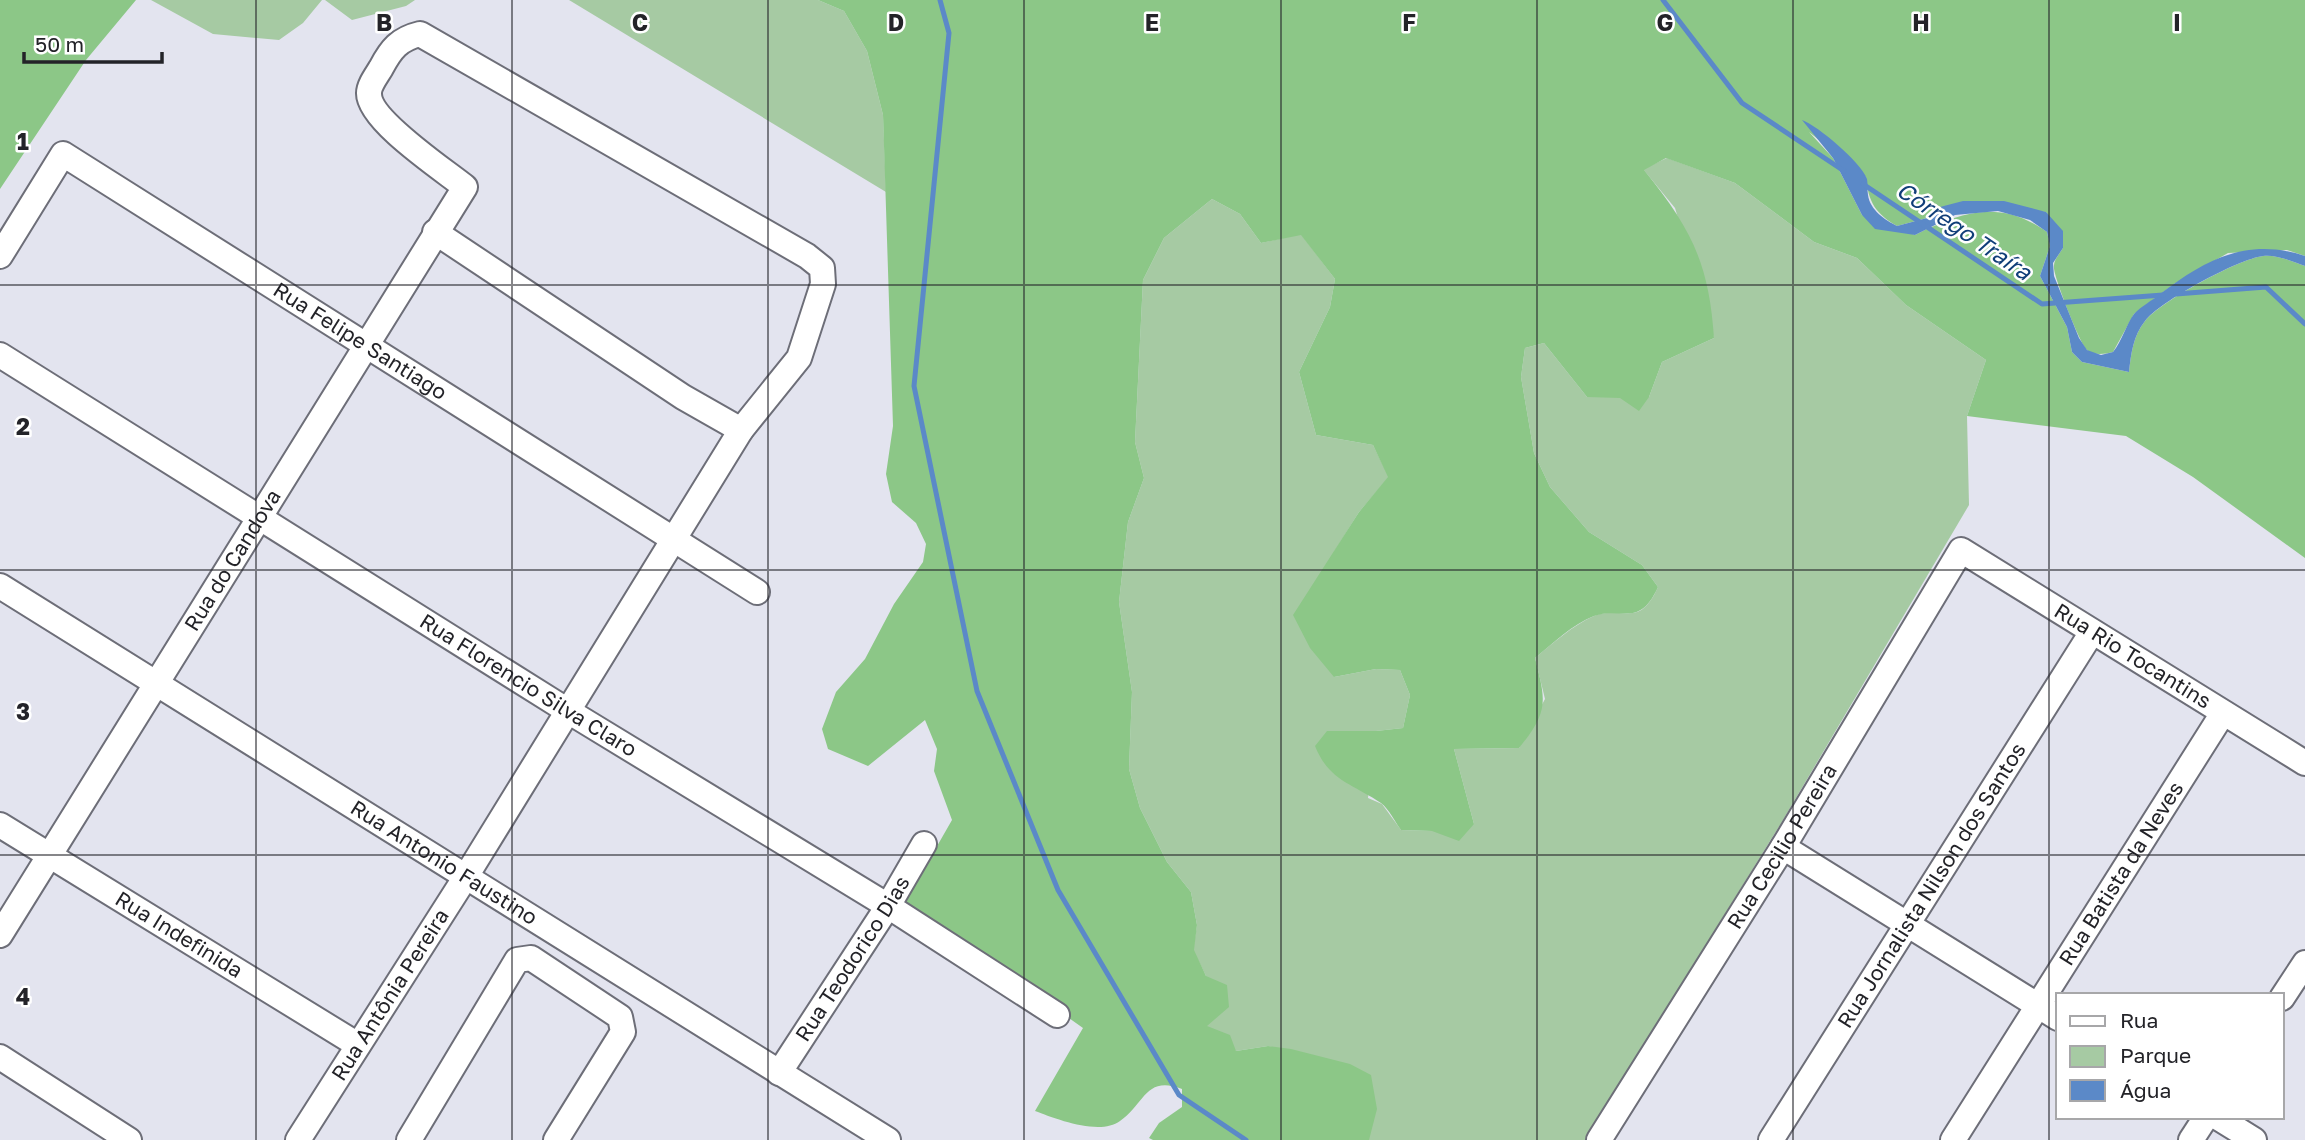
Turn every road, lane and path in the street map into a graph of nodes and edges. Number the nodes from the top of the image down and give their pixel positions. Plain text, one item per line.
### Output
1 (465, 187) joint
2 (435, 232) junction
3 (0, 256) edge
4 (369, 346) junction
5 (0, 355) edge
6 (741, 430) junction
7 (258, 517) junction
8 (675, 538) junction
9 (1961, 550) joint
10 (0, 586) edge
11 (757, 592) dead end
12 (2092, 632) junction
13 (157, 685) junction
14 (568, 711) junction
15 (2223, 713) junction
16 (2305, 763) edge
17 (0, 825) edge
18 (924, 844) dead end
19 (1783, 847) junction
20 (50, 858) junction
21 (465, 878) junction
22 (888, 906) junction
23 (1908, 925) junction
24 (0, 935) edge
25 (2305, 963) edge
26 (2059, 993) edge
27 (2284, 995) edge
28 (2048, 1012) edge
29 (1056, 1015) dead end
30 (358, 1045) junction
31 (0, 1057) edge
32 (779, 1073) junction
33 (2205, 1119) edge
34 (2220, 1119) edge
35 (415, 1138) edge
36 (129, 1140) edge
37 (298, 1140) edge
38 (556, 1140) edge
39 (888, 1140) edge
40 (1599, 1140) edge
41 (1771, 1140) edge
42 (1952, 1140) edge
43 (2191, 1140) edge
44 (2254, 1140) edge

1 - 2 street, Rua do Candova
1 - 6 street, Rua Antônia Pereira
2 - 4 street, Rua do Candova
2 - 6 street
3 - 4 street, Rua Felipe Santiago
4 - 7 street, Rua do Candova
4 - 8 street, Rua Felipe Santiago
5 - 7 street, Rua Florencio Silva Claro
6 - 8 street, Rua Antônia Pereira
7 - 13 street, Rua do Candova
7 - 14 street, Rua Florencio Silva Claro
8 - 11 street, Rua Felipe Santiago
8 - 14 street, Rua Antônia Pereira
9 - 12 street, Rua Rio Tocantins
9 - 19 street, Rua Cecilio Pereira
10 - 13 street, Rua Antonio Faustino
12 - 15 street, Rua Rio Tocantins
12 - 23 street, Rua Jornalista Nilson dos Santos
13 - 20 street, Rua do Candova
13 - 21 street, Rua Antonio Faustino
14 - 21 street, Rua Antônia Pereira
14 - 22 street, Rua Florencio Silva Claro
15 - 16 street, Rua Rio Tocantins
15 - 26 street, Rua Batista da Neves
17 - 20 street, Rua Indefinida
18 - 22 street, Rua Teodorico Dias
19 - 23 street
19 - 40 street, Rua Cecilio Pereira
20 - 24 street, Rua do Candova
20 - 30 street, Rua Indefinida
21 - 30 street, Rua Antônia Pereira
21 - 32 street, Rua Antonio Faustino
22 - 29 street, Rua Florencio Silva Claro
22 - 32 street, Rua Teodorico Dias
23 - 28 street
23 - 41 street, Rua Jornalista Nilson dos Santos
25 - 27 street
28 - 42 street, Rua Batista da Neves
30 - 37 street, Rua Antônia Pereira
31 - 36 street
32 - 39 street, Rua Antonio Faustino
33 - 43 street
34 - 44 street
35 - 38 street

